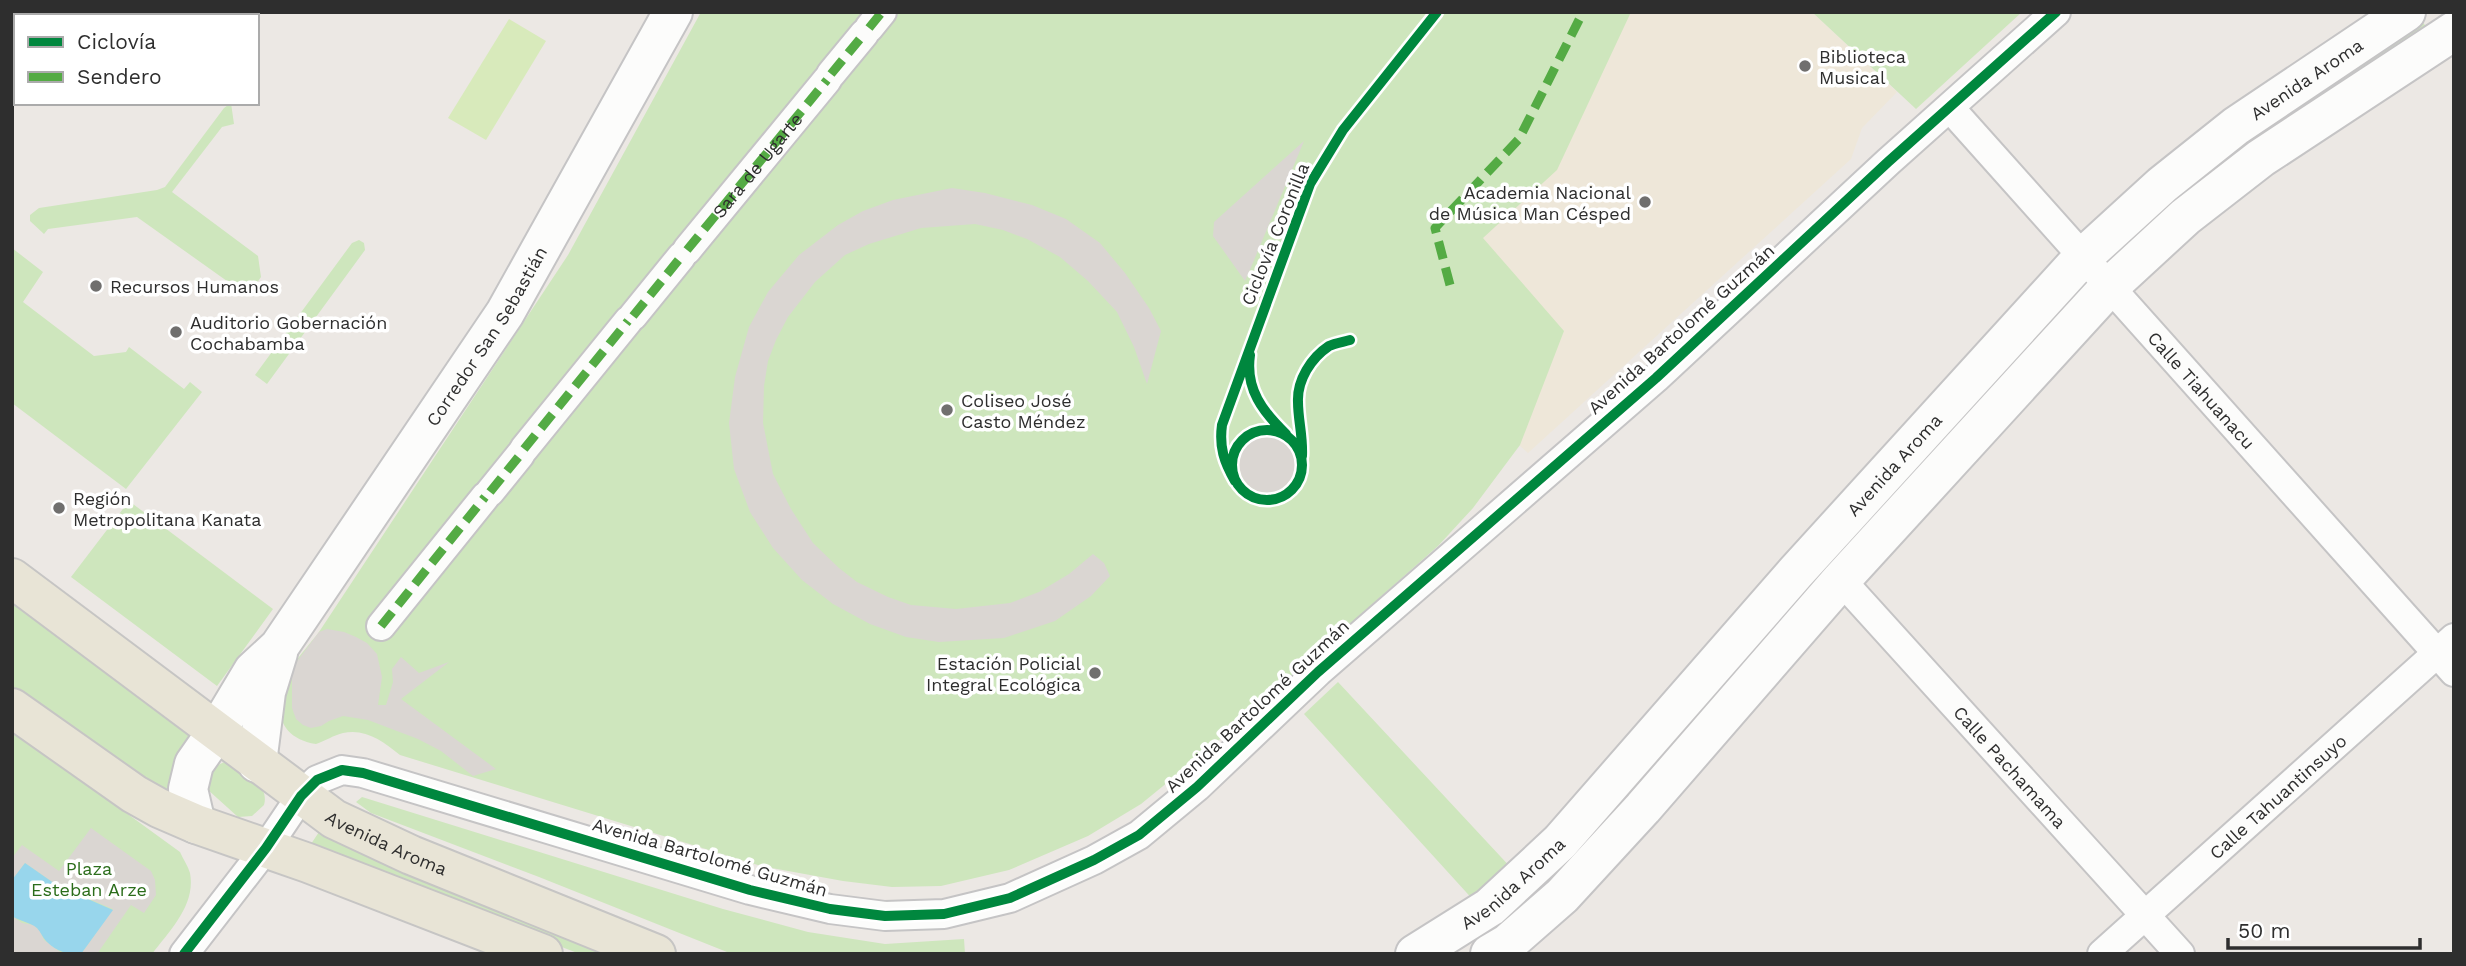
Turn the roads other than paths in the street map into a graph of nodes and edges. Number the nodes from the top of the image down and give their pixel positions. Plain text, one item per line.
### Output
1 (673, 12) edge
2 (2056, 12) edge
3 (2406, 12) edge
4 (2445, 12) edge
5 (2454, 22) edge
6 (872, 25) edge
7 (2454, 31) edge
8 (1950, 108) junction
9 (2082, 258) junction
10 (2109, 287) junction
11 (12, 578) edge
12 (1841, 580) junction
13 (380, 626) dead end
14 (279, 648) junction
15 (2448, 654) edge
16 (12, 708) edge
17 (217, 731) junction
18 (257, 762) junction
19 (301, 796) junction
20 (196, 824) junction
21 (265, 848) junction
22 (2146, 915) junction
23 (184, 954) edge
24 (543, 954) edge
25 (656, 954) edge
26 (1415, 954) edge
27 (1490, 954) edge
28 (2102, 954) edge
29 (2180, 954) edge

1 - 14 main road, Corredor San Sebastián
2 - 8 street, Avenida Bartolomé Guzmán
3 - 9 main road, Avenida Aroma
4 - 5 street
6 - 13 street, Sara de Ugarte
7 - 10 main road
8 - 9 street, Calle Tiahuanacu
8 - 19 street, Avenida Bartolomé Guzmán
9 - 10 street, Calle Tiahuanacu
9 - 26 main road, Avenida Aroma
10 - 12 main road
10 - 15 street, Calle Tiahuanacu
11 - 17 main road, Avenida Aroma
12 - 22 street, Calle Pachamama
12 - 27 main road
14 - 17 main road, Corredor San Sebastián
14 - 18 main road, Corredor San Sebastián
15 - 22 street, Calle Tahuantinsuyo
16 - 20 main road
17 - 18 main road, Avenida Aroma
17 - 20 main road, Corredor San Sebastián
18 - 19 main road, Avenida Aroma
19 - 21 street
19 - 25 main road, Avenida Aroma
20 - 21 main road
21 - 23 street
21 - 24 main road
22 - 28 street, Calle Tahuantinsuyo
22 - 29 street, Calle Pachamama

